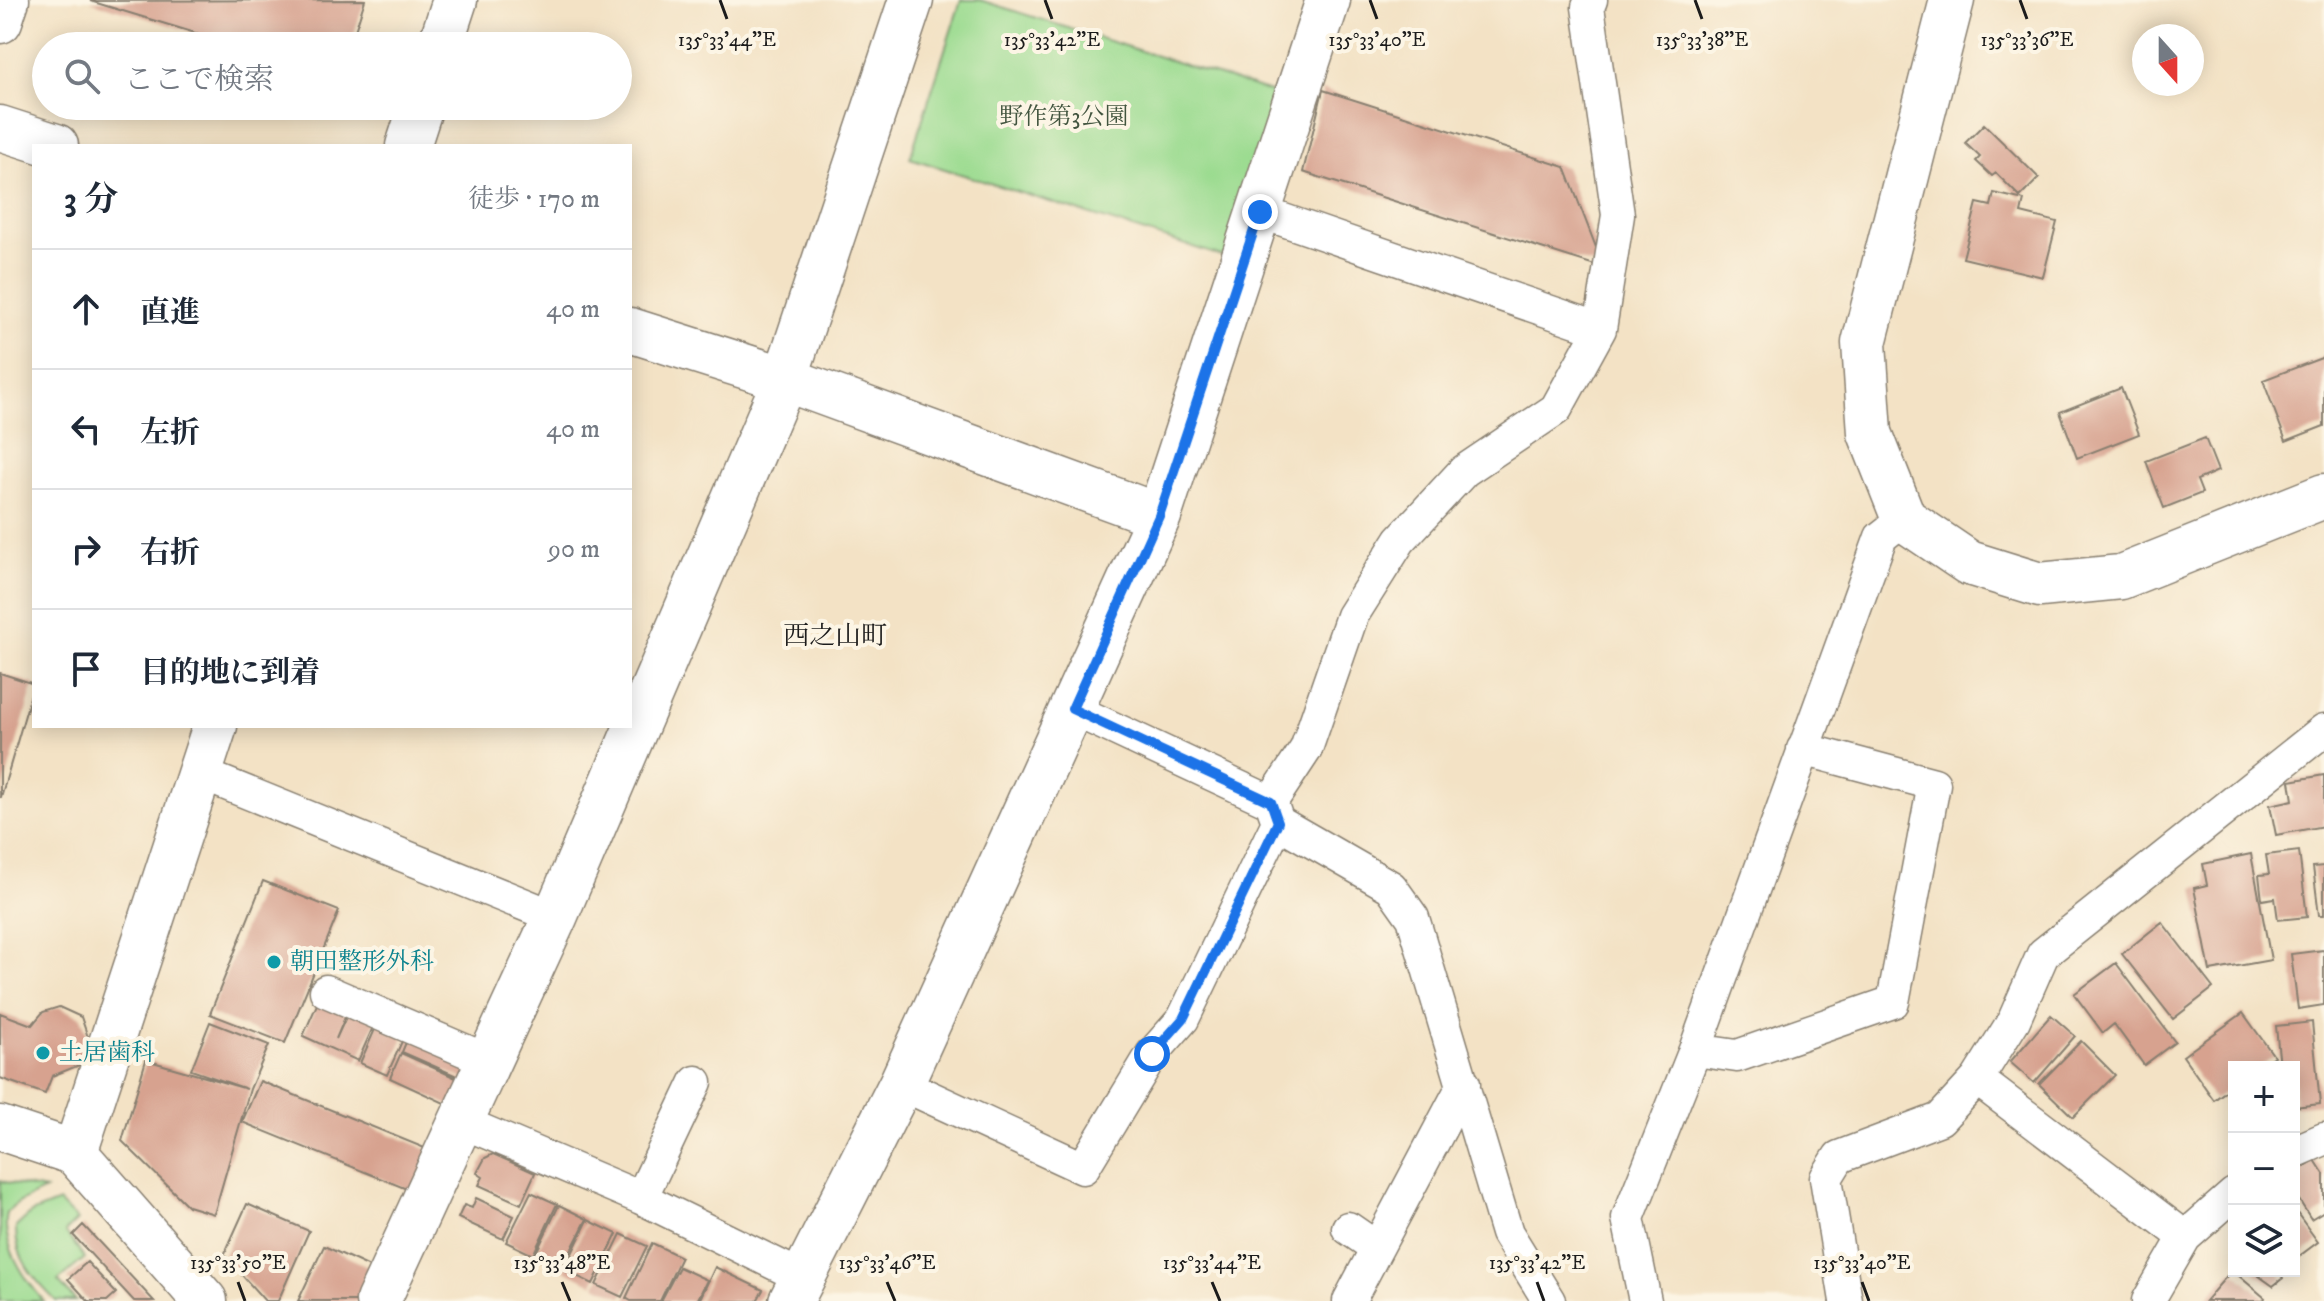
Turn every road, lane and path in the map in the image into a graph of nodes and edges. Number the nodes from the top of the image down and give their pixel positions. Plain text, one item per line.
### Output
1 (7, 0) edge
2 (455, 0) edge
3 (911, 0) edge
4 (1328, 0) edge
5 (1591, 0) edge
6 (1952, 0) edge
7 (0, 21) edge
8 (445, 32) edge
9 (416, 120) edge
10 (0, 128) edge
11 (50, 144) edge
12 (409, 144) edge
13 (1260, 212) junction
14 (1600, 329) junction
15 (632, 331) edge
16 (785, 379) junction
17 (2324, 496) edge
18 (1159, 516) junction
19 (1904, 519) junction
20 (1072, 709) junction
21 (214, 728) edge
22 (2324, 730) edge
23 (1803, 749) junction
24 (199, 773) junction
25 (1275, 812) junction
26 (555, 917) junction
27 (326, 991) dead end
28 (1695, 1050) junction
29 (487, 1060) junction
30 (1977, 1079) junction
31 (696, 1082) dead end
32 (901, 1084) junction
33 (1464, 1084) junction
34 (462, 1122) junction
35 (0, 1128) edge
36 (2324, 1139) edge
37 (2300, 1149) edge
38 (75, 1153) junction
39 (641, 1198) junction
40 (2228, 1199) edge
41 (1348, 1228) dead end
42 (2185, 1237) junction
43 (1377, 1248) junction
44 (796, 1289) edge
45 (205, 1301) edge
46 (378, 1301) edge
47 (1349, 1301) edge
48 (1549, 1301) edge
49 (1645, 1301) edge
50 (1846, 1301) edge
51 (2148, 1301) edge

1 - 7 main road
2 - 8 main road
3 - 16 main road
4 - 13 main road
5 - 14 street
6 - 19 main road
9 - 12 main road
10 - 11 main road
13 - 14 street
13 - 18 main road
14 - 25 street
15 - 16 main road
16 - 18 main road
16 - 26 main road
17 - 19 main road
18 - 20 main road
19 - 23 street
20 - 25 street
20 - 32 main road
21 - 24 main road
22 - 30 street
23 - 28 street
23 - 28 street
24 - 26 street
24 - 38 main road
25 - 32 street
25 - 33 street
26 - 29 main road
27 - 29 street
28 - 49 street
29 - 34 main road
30 - 42 street
30 - 50 street
31 - 39 street
32 - 44 main road
33 - 43 street
33 - 48 street
34 - 39 street
34 - 46 main road
35 - 38 main road
36 - 37 street
38 - 45 main road
39 - 44 street
40 - 42 street
41 - 43 street
42 - 51 street
43 - 47 street

